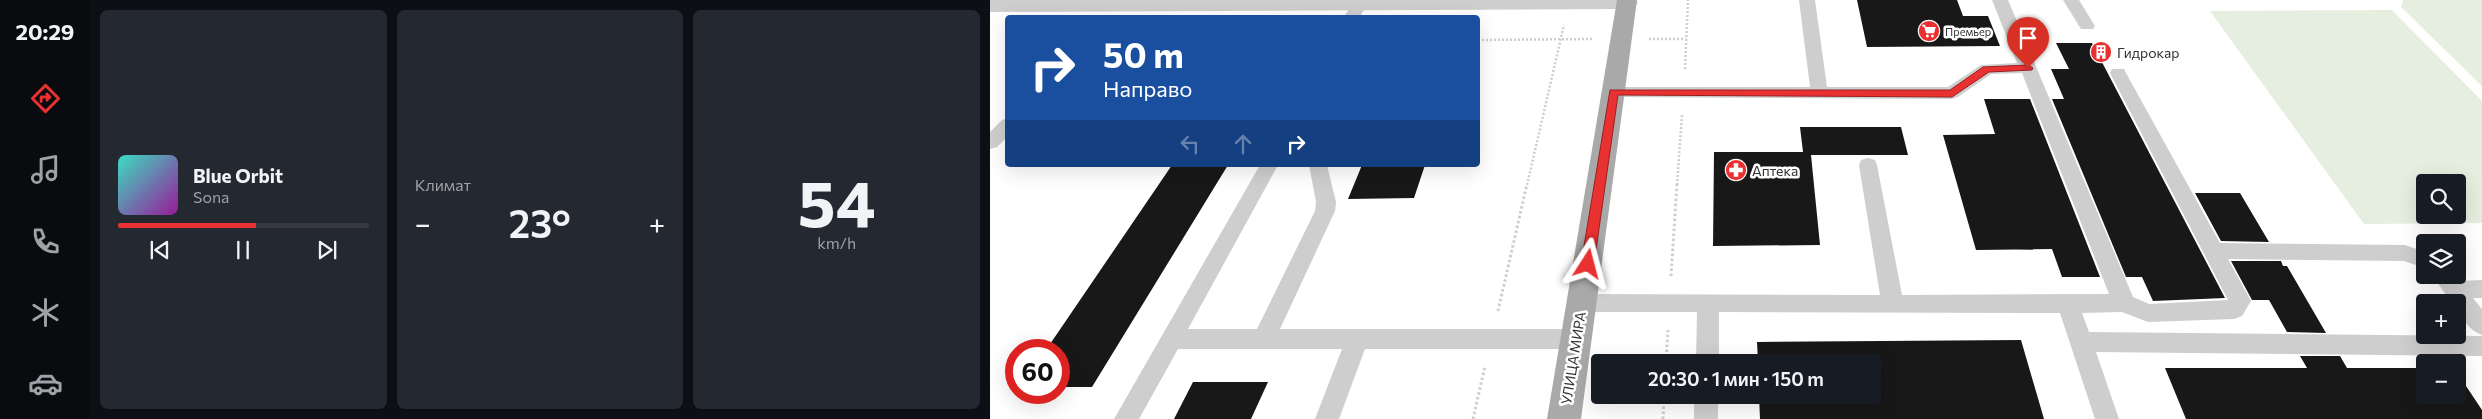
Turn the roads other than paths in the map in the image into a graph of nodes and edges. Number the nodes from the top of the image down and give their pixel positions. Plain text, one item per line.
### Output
1 (1808, 0) edge
2 (2000, 0) edge
3 (2072, 0) edge
4 (1627, 1) edge
5 (990, 6) edge
6 (1355, 11) edge
7 (2086, 26) dead end
8 (2028, 68) junction
9 (2118, 73) dead end
10 (1614, 92) junction
11 (1819, 93) junction
12 (990, 119) edge
13 (1005, 119) edge
14 (1005, 127) edge
15 (990, 143) edge
16 (1868, 165) dead end
17 (1268, 167) edge
18 (1318, 167) edge
19 (2213, 252) junction
20 (2416, 257) edge
21 (2450, 284) edge
22 (2458, 284) edge
23 (2482, 289) edge
24 (1582, 303) junction
25 (1708, 303) junction
26 (2124, 303) junction
27 (1893, 304) junction
28 (2068, 304) junction
29 (2482, 326) edge
30 (1171, 339) junction
31 (1264, 339) junction
32 (1357, 339) junction
33 (1576, 339) junction
34 (2081, 342) junction
35 (2482, 346) edge
36 (1706, 354) edge
37 (1706, 404) edge
38 (1126, 419) edge
39 (1326, 419) edge
40 (1564, 419) edge
41 (1706, 419) edge
42 (2106, 419) edge

1 - 11 lane
2 - 8 lane
3 - 7 lane
4 - 6 street
4 - 10 main road, УЛИЦА МИРА
5 - 6 street
8 - 11 lane
8 - 26 lane
9 - 19 lane
10 - 11 lane
10 - 24 main road, УЛИЦА МИРА
12 - 13 lane
14 - 15 lane
16 - 27 lane
17 - 30 lane
18 - 31 lane
19 - 20 lane
19 - 26 lane
21 - 29 lane
22 - 23 lane
24 - 25 lane
24 - 33 main road, УЛИЦА МИРА
25 - 27 lane
25 - 36 lane
26 - 28 lane
27 - 28 lane
28 - 34 lane
30 - 31 lane
30 - 38 lane
31 - 32 lane
32 - 33 lane
32 - 39 lane
33 - 40 main road, УЛИЦА МИРА
34 - 35 lane
34 - 42 lane
37 - 41 lane

